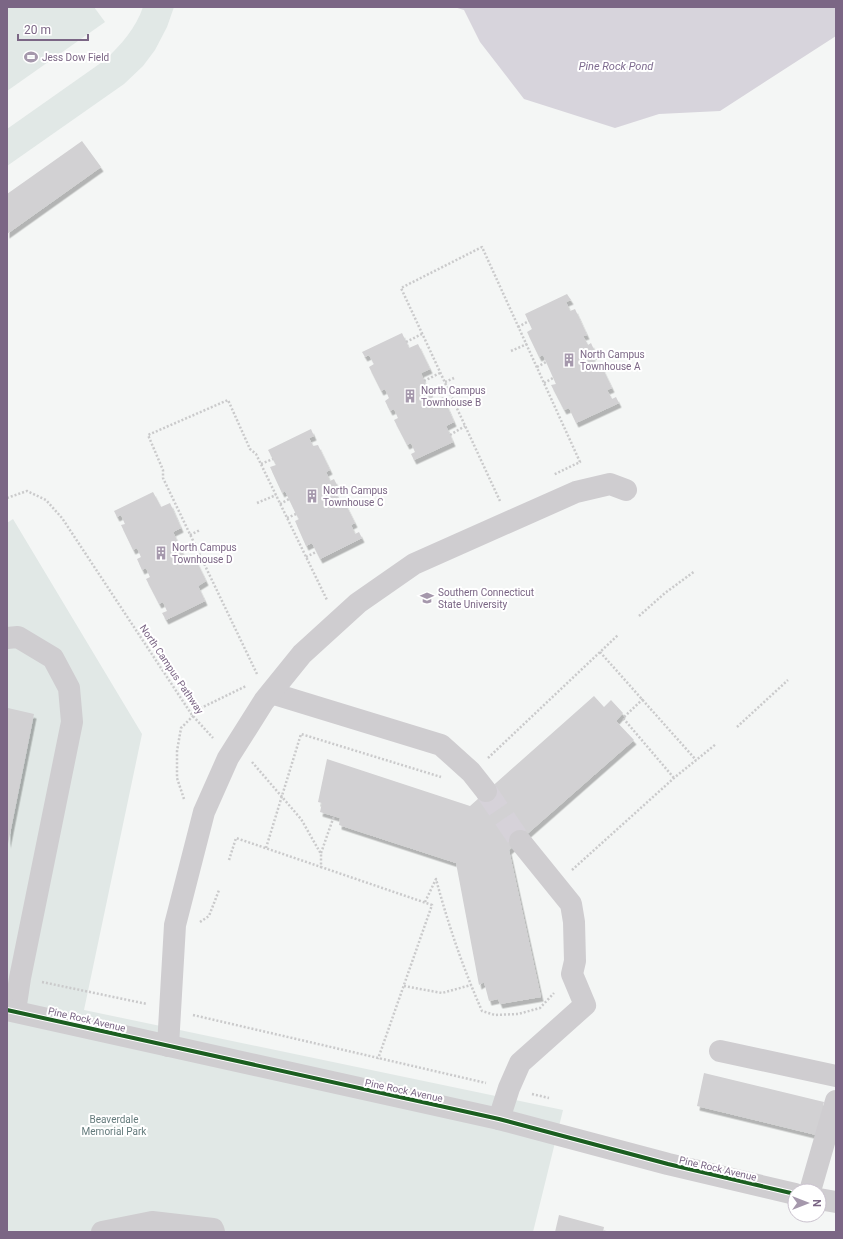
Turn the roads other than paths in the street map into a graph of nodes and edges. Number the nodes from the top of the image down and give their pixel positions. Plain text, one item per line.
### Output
1 (626, 490) dead end
2 (7, 638) edge
3 (271, 694) junction
4 (486, 791) tunnel mouth
5 (520, 841) tunnel mouth
6 (11, 1010) edge
7 (168, 1046) junction
8 (720, 1051) dead end
9 (836, 1076) edge
10 (836, 1101) edge
11 (499, 1119) junction
12 (812, 1183) edge
13 (787, 1192) edge
14 (102, 1232) edge
15 (214, 1232) edge

1 - 3 street
2 - 6 street
3 - 4 street
3 - 7 street
5 - 11 street
6 - 7 street, Pine Rock Avenue
7 - 11 street, Pine Rock Avenue
8 - 9 street
10 - 12 street
11 - 13 street, Pine Rock Avenue
14 - 15 street

